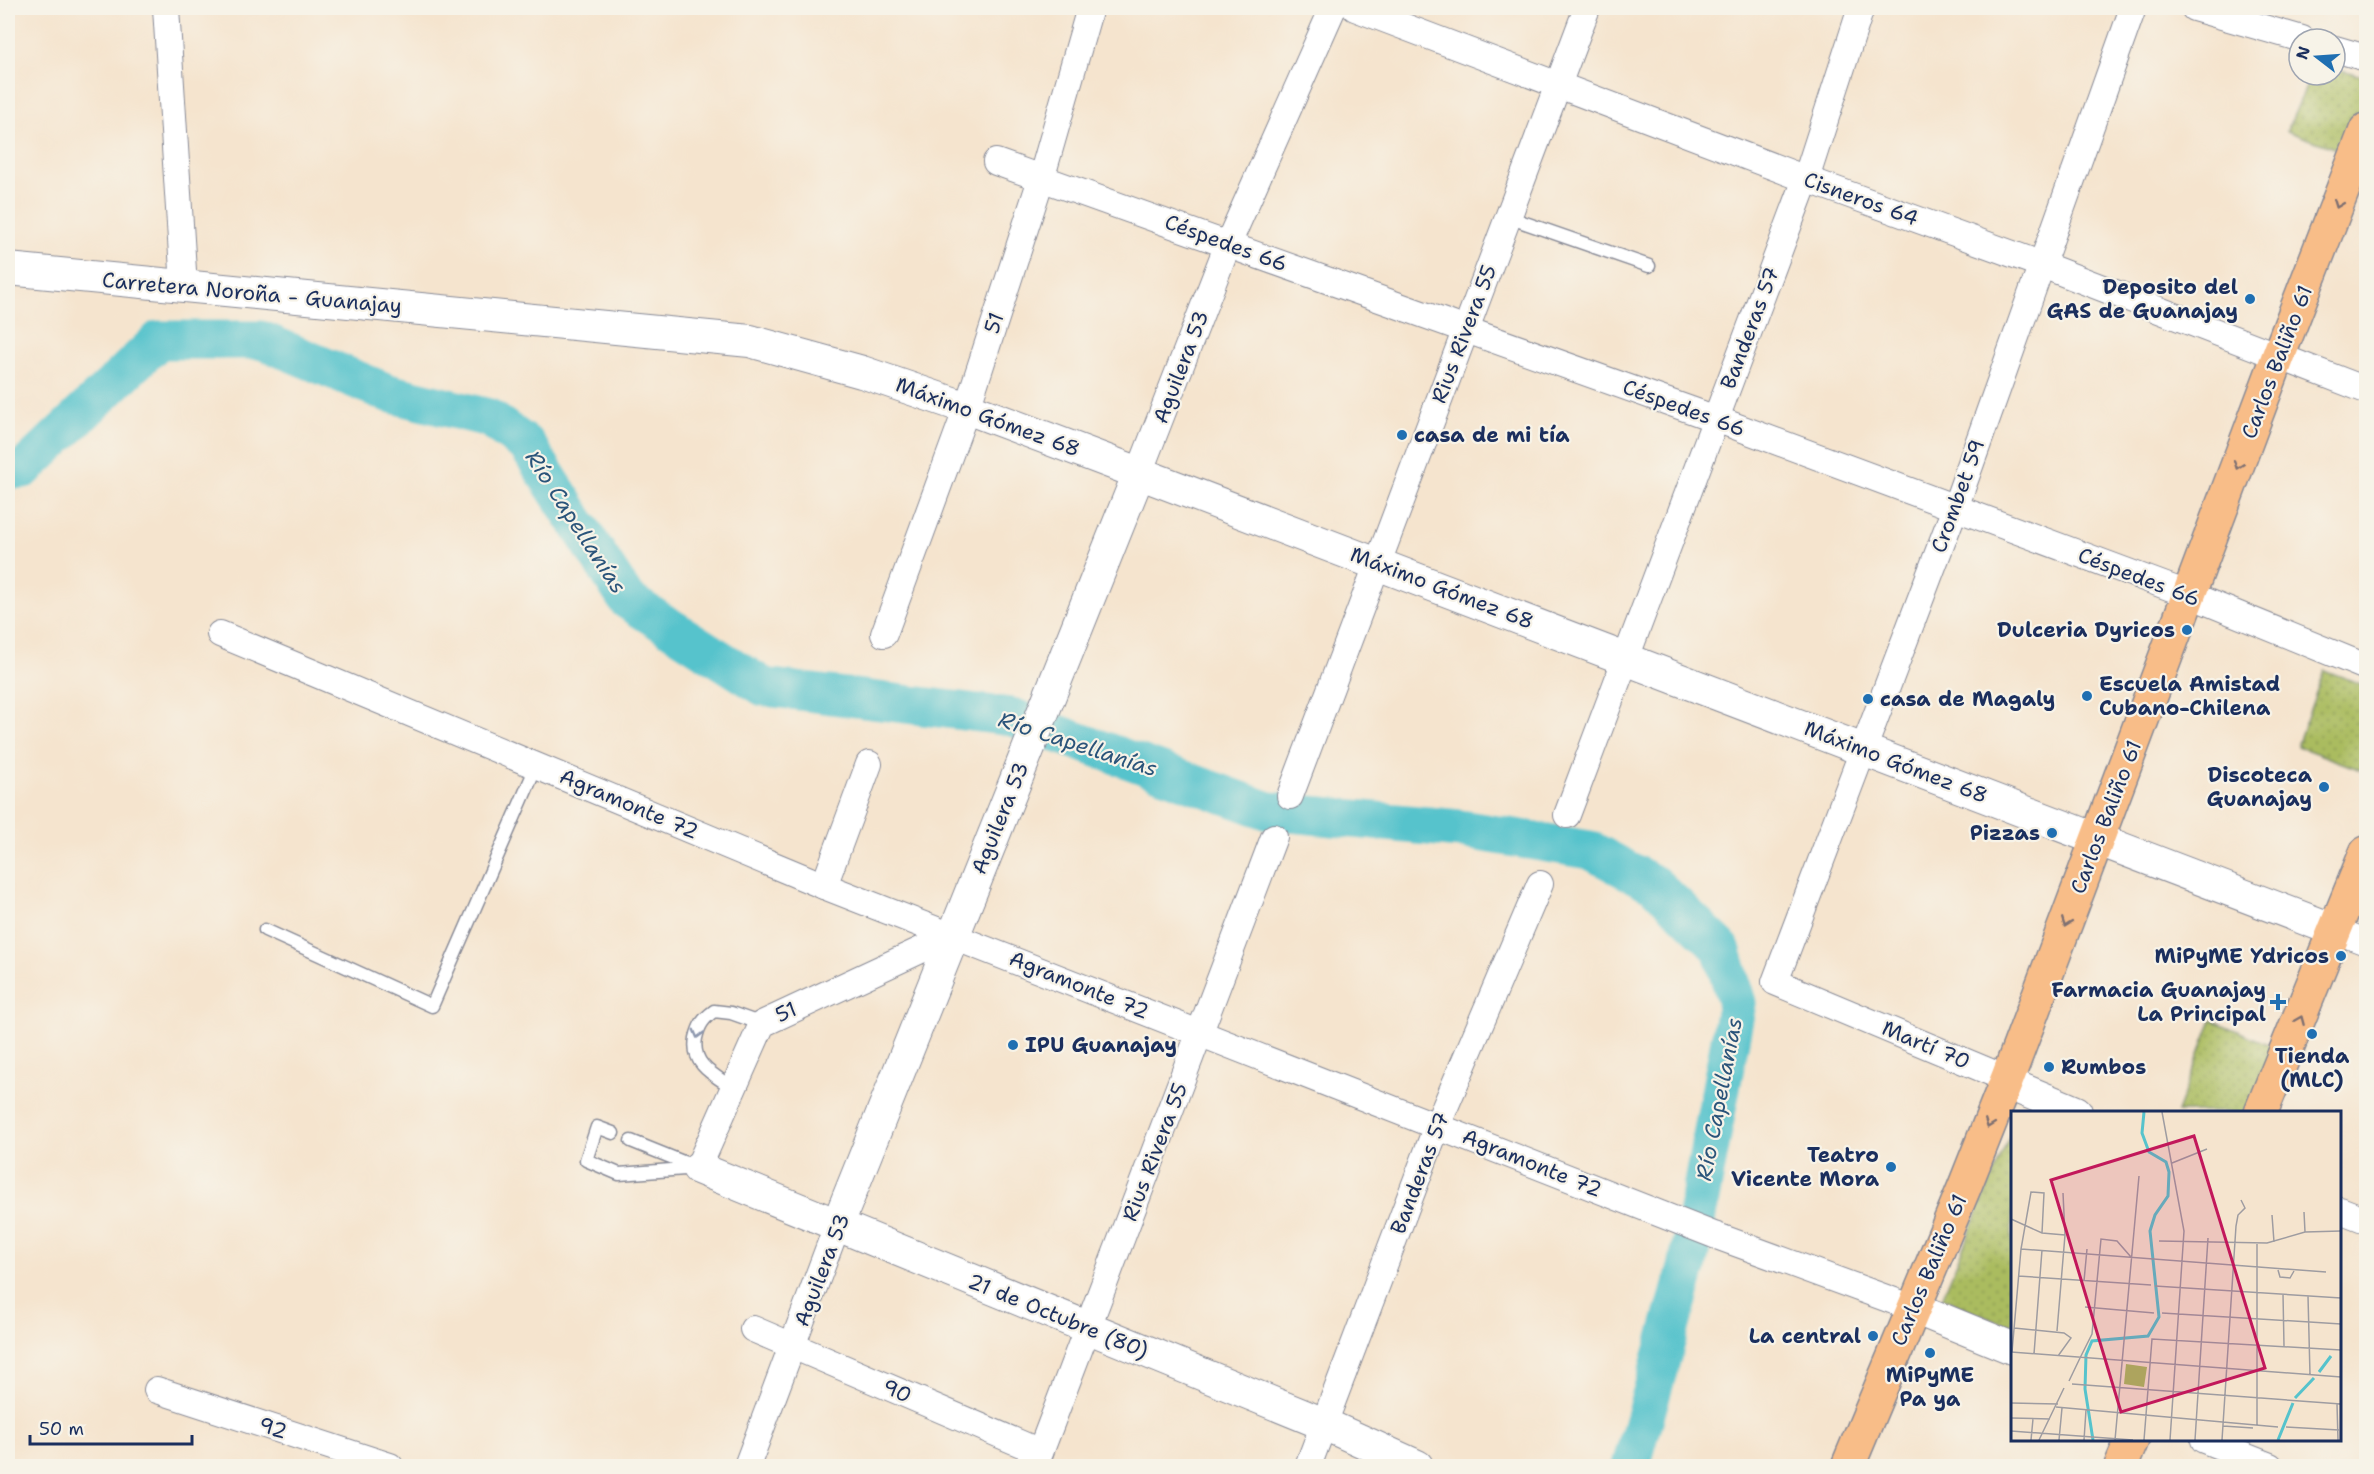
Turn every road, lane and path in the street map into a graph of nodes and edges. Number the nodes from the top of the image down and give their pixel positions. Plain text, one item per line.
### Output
1 (166, 8) edge
2 (1090, 8) edge
3 (1333, 8) edge
4 (1355, 8) edge
5 (1587, 8) edge
6 (1861, 8) edge
7 (2133, 8) edge
8 (2194, 8) edge
9 (2287, 35) edge
10 (2347, 52) edge
11 (2367, 58) edge
12 (1558, 86) junction
13 (2367, 130) edge
14 (996, 162) dead end
15 (1042, 176) junction
16 (1806, 179) junction
17 (1508, 217) junction
18 (1228, 244) junction
19 (2040, 264) junction
20 (1649, 266) dead end
21 (8, 268) edge
22 (184, 286) junction
23 (497, 316) joint
24 (1465, 331) junction
25 (2278, 357) junction
26 (2367, 390) edge
27 (967, 408) junction
28 (1716, 419) junction
29 (1139, 473) junction
30 (1955, 508) junction
31 (1378, 564) junction
32 (2190, 595) junction
33 (220, 634) dead end
34 (884, 634) dead end
35 (1626, 658) junction
36 (2367, 667) edge
37 (1863, 749) junction
38 (869, 764) dead end
39 (537, 765) junction
40 (1290, 796) dead end
41 (1567, 815) dead end
42 (1274, 837) dead end
43 (2098, 838) junction
44 (2367, 853) edge
45 (1540, 884) dead end
46 (824, 886) junction
47 (265, 930) dead end
48 (2337, 931) junction
49 (953, 935) junction
50 (2367, 942) edge
51 (1775, 982) joint
52 (762, 1024) junction
53 (1200, 1034) junction
54 (2004, 1078) junction
55 (734, 1088) junction
56 (2071, 1111) edge
57 (2262, 1111) edge
58 (1437, 1126) junction
59 (613, 1134) dead end
60 (631, 1141) dead end
61 (698, 1168) junction
62 (2341, 1210) edge
63 (2367, 1220) edge
64 (837, 1226) junction
65 (1918, 1310) junction
66 (1088, 1328) junction
67 (753, 1329) dead end
68 (793, 1346) junction
69 (2011, 1347) edge
70 (157, 1390) dead end
71 (1324, 1424) junction
72 (2132, 1441) edge
73 (2206, 1441) edge
74 (1038, 1459) edge
75 (390, 1467) edge
76 (747, 1467) edge
77 (1308, 1467) edge
78 (1417, 1467) edge
79 (1848, 1467) edge
80 (2121, 1467) edge
81 (2270, 1467) edge

1 - 22 street
2 - 15 street, 51
3 - 18 street, Aguilera 53
4 - 12 street, Cisneros 64
5 - 12 street, Rius Rivera 55
6 - 16 street, Banderas 57
7 - 19 street, Crombet 59
8 - 9 street
10 - 11 street
12 - 16 street, Cisneros 64
12 - 17 street, Rius Rivera 55
13 -> 25 main road, Carlos Baliño 61
14 - 15 street, Céspedes 66
15 - 18 street, Céspedes 66
15 - 27 street, 51
16 - 19 street, Cisneros 64
16 - 28 street, Banderas 57
17 - 20 lane
17 - 24 street, Rius Rivera 55
18 - 24 street, Céspedes 66
18 - 29 street, Aguilera 53
19 - 25 street, Cisneros 64
19 - 30 street, Crombet 59
21 - 22 street, Carretera Noroña - Guanajay
22 - 23 street, Carretera Noroña - Guanajay
23 - 27 street, Máximo Gómez 68
24 - 28 street, Céspedes 66
24 - 31 street, Rius Rivera 55
25 - 26 street, Cisneros 64
25 -> 32 main road, Carlos Baliño 61
27 - 29 street, Máximo Gómez 68
27 - 34 street, 51
28 - 30 street, Céspedes 66
28 - 35 street, Banderas 57
29 - 31 street, Máximo Gómez 68
29 - 49 street, Aguilera 53
30 - 32 street, Céspedes 66
30 - 37 street, Crombet 59
31 - 35 street, Máximo Gómez 68
31 - 40 street, Rius Rivera 55
32 - 36 street, Céspedes 66
32 - 43 main road, Carlos Baliño 61
33 - 39 street, Agramonte 72
35 - 37 street, Máximo Gómez 68
35 - 41 street, Banderas 57
37 - 43 street, Máximo Gómez 68
37 - 51 street, Crombet 59
38 - 46 street
39 - 46 street, Agramonte 72
39 - 47 lane
42 - 53 street, Rius Rivera 55
43 - 48 street, Máximo Gómez 68
43 -> 54 main road, Carlos Baliño 61
44 - 48 main road
45 - 58 street, Banderas 57
46 - 49 street, Agramonte 72
48 - 50 street, Máximo Gómez 68
57 -> 48 main road
49 - 52 street, 51
49 - 53 street, Agramonte 72
49 - 64 street, Aguilera 53
51 - 54 street, Martí 70
52 - 55 street, 51
52 -> 55 lane
53 - 58 street, Agramonte 72
53 - 66 street, Rius Rivera 55
54 - 56 street, Martí 70
54 -> 65 main road, Carlos Baliño 61
55 - 61 street, 51
58 - 65 street, Agramonte 72
58 - 71 street, Banderas 57
59 - 61 lane
60 - 61 lane
61 - 64 street, 21 de Octubre (80)
62 - 63 street
64 - 66 street, 21 de Octubre (80)
64 - 68 street, Aguilera 53
65 - 69 street, Agramonte 72
65 - 79 main road, Carlos Baliño 61
66 - 71 street, 21 de Octubre (80)
66 - 74 street, Rius Rivera 55
67 - 68 street, 90
68 - 74 street, 90
68 - 76 street, Aguilera 53
70 - 75 street, 92
71 - 77 street, Banderas 57
71 - 78 street, 21 de Octubre (80)
72 - 80 main road
73 - 81 street

